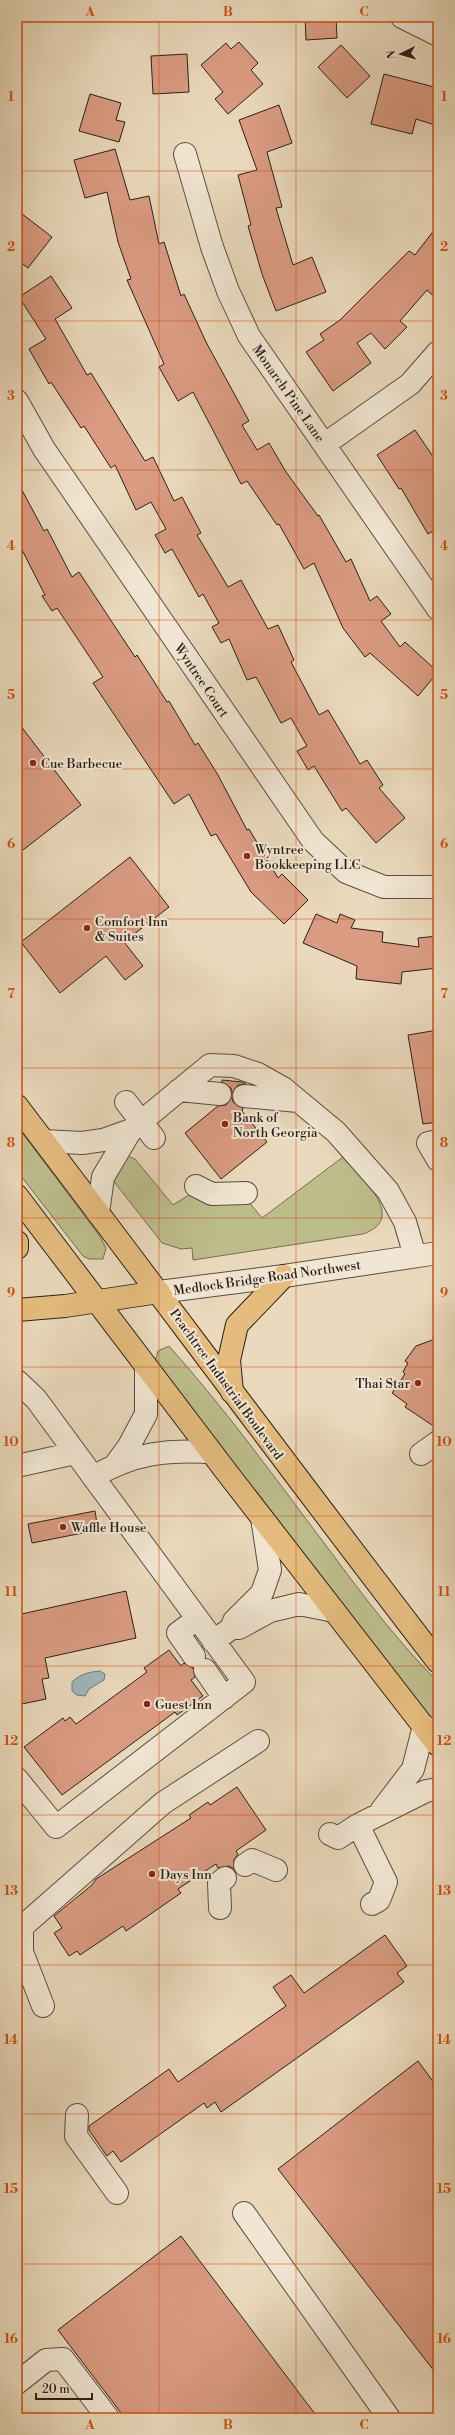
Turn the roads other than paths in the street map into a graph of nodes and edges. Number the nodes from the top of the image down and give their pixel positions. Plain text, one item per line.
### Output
1 (402, 17) edge
2 (438, 35) edge
3 (186, 154) dead end
4 (438, 352) edge
5 (17, 401) edge
6 (325, 444) junction
7 (438, 609) edge
8 (438, 887) edge
9 (179, 1090) junction
10 (220, 1094) dead end
11 (244, 1096) dead end
12 (298, 1101) junction
13 (126, 1102) dead end
14 (17, 1106) edge
15 (142, 1130) junction
16 (44, 1141) junction
17 (438, 1141) edge
18 (438, 1160) edge
19 (196, 1186) dead end
20 (246, 1193) dead end
21 (17, 1196) edge
22 (98, 1213) junction
23 (17, 1242) edge
24 (17, 1248) edge
25 (438, 1253) edge
26 (415, 1256) junction
27 (284, 1276) junction
28 (159, 1292) junction
29 (96, 1301) junction
30 (17, 1310) edge
31 (146, 1367) junction
32 (17, 1381) edge
33 (233, 1393) junction
34 (71, 1448) junction
35 (17, 1452) edge
36 (211, 1452) junction
37 (115, 1465) junction
38 (17, 1466) edge
39 (93, 1478) junction
40 (262, 1518) junction
41 (334, 1611) junction
42 (197, 1619) junction
43 (232, 1628) junction
44 (213, 1641) junction
45 (438, 1662) edge
46 (224, 1698) junction
47 (424, 1726) junction
48 (258, 1741) dead end
49 (438, 1745) edge
50 (17, 1779) edge
51 (438, 1789) edge
52 (378, 1815) junction
53 (358, 1825) junction
54 (330, 1834) dead end
55 (245, 1865) dead end
56 (276, 1870) dead end
57 (225, 1878) dead end
58 (372, 1904) dead end
59 (220, 1908) dead end
60 (43, 2006) dead end
61 (77, 2115) dead end
62 (116, 2193) dead end
63 (244, 2213) dead end
64 (17, 2383) edge
65 (108, 2418) edge
66 (389, 2418) edge

1 - 2 street
3 - 6 street, Monarch Pine Lane
4 - 6 street
5 - 8 street, Wyntree Court
6 - 7 street, Monarch Pine Lane
9 - 10 street
9 - 12 street
9 - 15 street
11 - 12 street
12 - 26 street
13 - 15 street
14 - 16 main road, Peachtree Industrial Boulevard
15 - 16 street
15 - 22 street
16 - 22 main road, Peachtree Industrial Boulevard
17 - 18 street
19 - 20 street
21 - 29 main road
22 - 28 main road, Peachtree Industrial Boulevard
23 - 24 main road
25 - 26 street, Medlock Bridge Road Northwest
26 - 27 street, Medlock Bridge Road Northwest
27 - 28 street, Medlock Bridge Road Northwest
27 - 33 main road
28 - 29 main road, Medlock Bridge Road Northwest
28 - 33 main road, Peachtree Industrial Boulevard
29 - 30 main road, Medlock Bridge Road Northwest
29 - 31 main road
31 - 36 main road
31 - 37 street
32 - 34 street
33 - 45 main road, Peachtree Industrial Boulevard
34 - 35 street
34 - 38 street
34 - 39 street
36 - 37 street
36 - 40 main road
37 - 39 street
39 - 42 street
40 - 41 main road
40 - 43 street
41 - 43 street
41 - 47 main road
42 - 44 street
42 - 46 street
43 - 44 street
44 - 46 street
46 - 50 street
47 - 49 main road
47 - 52 street
48 - 60 street
51 - 52 street
52 - 53 street
53 - 54 street
53 - 58 street
55 - 56 street
57 - 59 street
61 - 62 street
63 - 66 street
64 - 65 street

